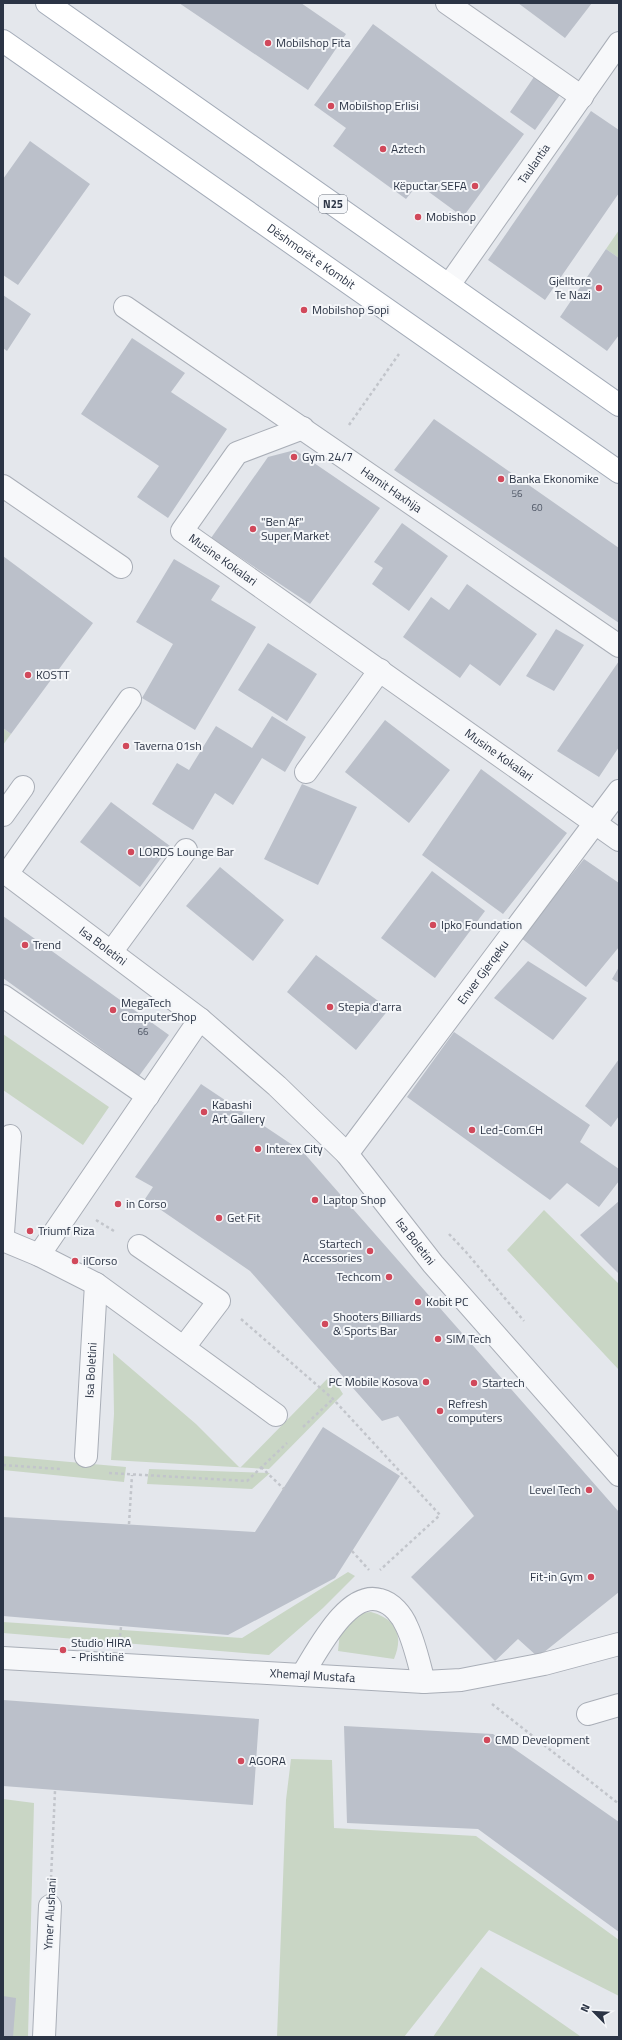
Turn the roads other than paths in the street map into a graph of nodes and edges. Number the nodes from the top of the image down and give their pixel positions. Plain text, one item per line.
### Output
1 (47, 3) edge
2 (447, 3) edge
3 (3, 42) edge
4 (619, 43) edge
5 (582, 97) junction
6 (449, 284) junction
7 (125, 306) dead end
8 (619, 405) edge
9 (303, 428) junction
10 (619, 472) edge
11 (3, 486) edge
12 (121, 567) dead end
13 (619, 646) edge
14 (380, 670) junction
15 (130, 699) dead end
16 (306, 772) dead end
17 (23, 787) dead end
18 (619, 791) edge
19 (3, 815) edge
20 (596, 823) junction
21 (619, 840) edge
22 (186, 850) dead end
23 (5, 872) edge
24 (112, 951) junction
25 (3, 996) edge
26 (200, 1019) junction
27 (148, 1096) junction
28 (10, 1136) dead end
29 (347, 1154) junction
30 (3, 1233) edge
31 (3, 1240) edge
32 (139, 1246) dead end
33 (39, 1255) junction
34 (96, 1284) junction
35 (184, 1348) junction
36 (276, 1415) dead end
37 (86, 1456) dead end
38 (619, 1475) edge
39 (619, 1644) edge
40 (3, 1658) edge
41 (302, 1675) junction
42 (424, 1682) junction
43 (619, 1705) edge
44 (588, 1714) dead end
45 (50, 1906) road end
46 (44, 2037) edge

1 - 6 main road, N25
2 - 5 street
3 - 10 main road, Dëshmorët e Kombit
4 - 5 street, Taulantia
5 - 6 street, Taulantia
6 - 8 main road, N25
7 - 9 street, Hamit Haxhija
9 - 13 street, Hamit Haxhija
9 - 14 street, Musine Kokalari
11 - 12 street
14 - 16 street
14 - 20 street, Musine Kokalari
15 - 23 street, Isa Boletini
17 - 19 street
18 - 20 street, Enver Gjerqeku
20 - 21 street, Musine Kokalari
20 - 29 street, Enver Gjerqeku
22 - 24 street
23 - 24 street, Isa Boletini
24 - 26 street, Isa Boletini
25 - 27 street
26 - 27 street
26 - 29 street, Isa Boletini
27 - 33 street
28 - 30 street
29 - 38 street, Isa Boletini
31 - 33 street
32 - 35 street
33 - 34 street
34 - 35 street
34 - 37 street, Isa Boletini
35 - 36 street
39 - 42 street, Xhemajl Mustafa
40 - 41 street, Xhemajl Mustafa
41 - 42 street, Xhemajl Mustafa
41 - 42 street
43 - 44 street
45 - 46 street, Ymer Alushani

